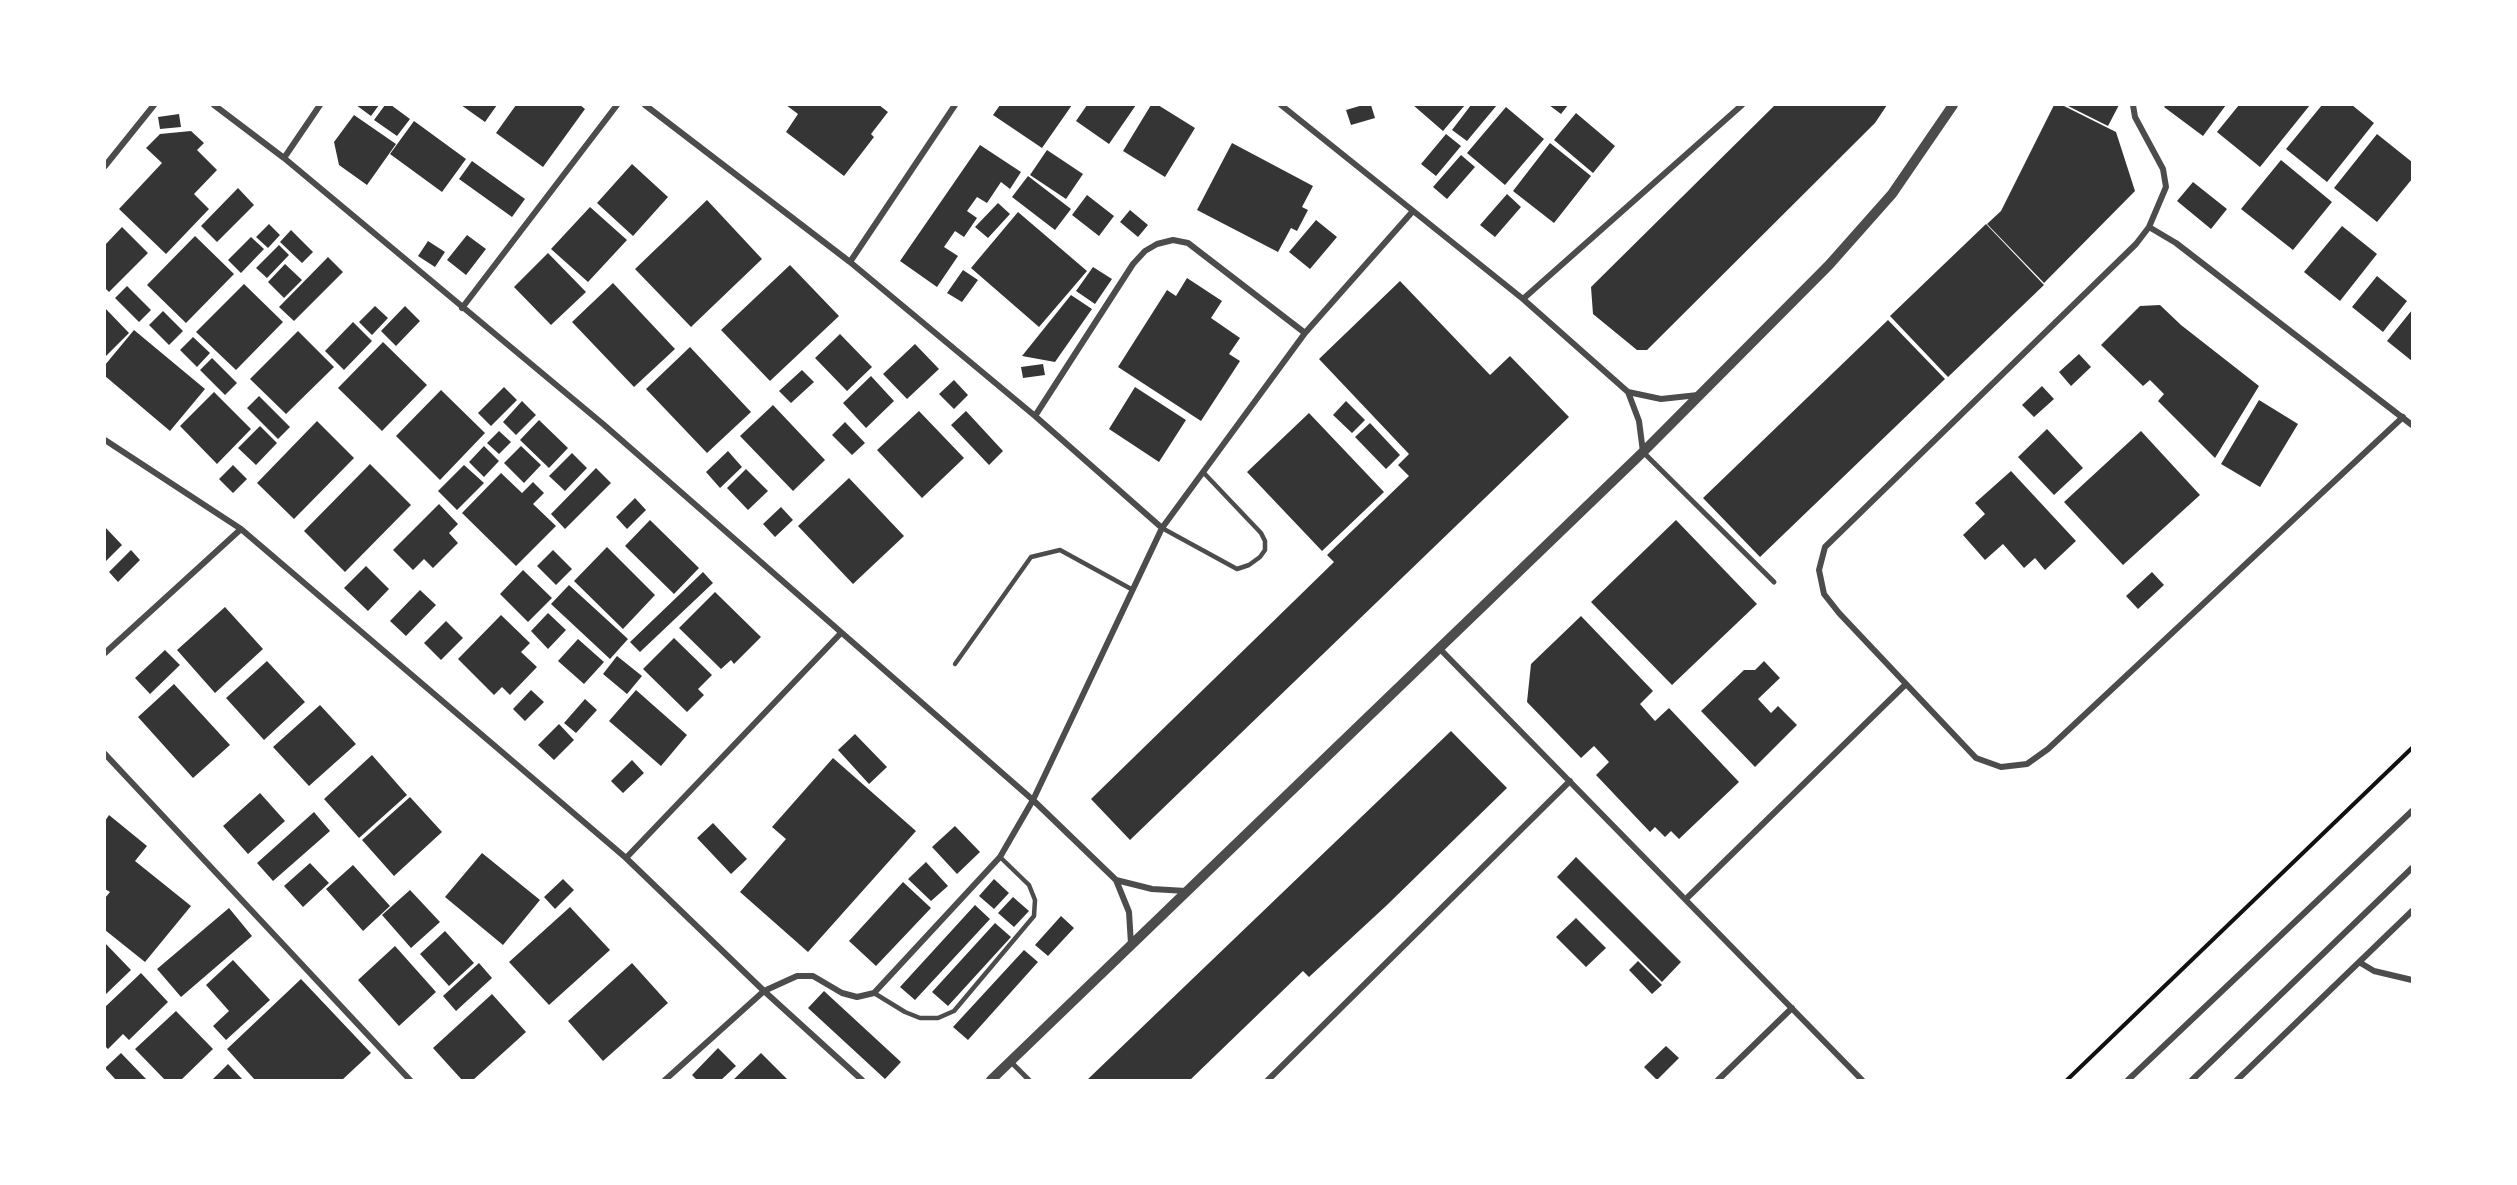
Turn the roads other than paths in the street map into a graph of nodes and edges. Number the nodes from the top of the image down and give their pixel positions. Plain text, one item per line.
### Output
1 (154, 105) edge
2 (214, 105) edge
3 (320, 105) edge
4 (617, 105) edge
5 (645, 105) edge
6 (955, 105) edge
7 (1281, 105) edge
8 (1743, 105) edge
9 (1953, 105) edge
10 (2133, 105) edge
11 (1291, 108) edge
12 (284, 158) junction
13 (105, 166) edge
14 (1413, 211) junction
15 (2150, 227) junction
16 (850, 262) junction
17 (1523, 299) junction
18 (462, 308) junction
19 (1305, 333) junction
20 (1628, 392) junction
21 (1700, 395) junction
22 (1035, 416) junction
23 (2403, 417) junction
24 (2412, 425) edge
25 (105, 440) edge
26 (1643, 452) junction
27 (1203, 472) junction
28 (1162, 528) junction
29 (241, 529) junction
30 (1774, 582) dead end
31 (1133, 590) junction
32 (841, 633) junction
33 (1439, 648) junction
34 (105, 653) edge
35 (955, 664) dead end
36 (1906, 684) junction
37 (105, 754) edge
38 (1570, 781) junction
39 (1033, 800) junction
40 (2412, 812) edge
41 (1000, 857) junction
42 (626, 858) junction
43 (2412, 868) edge
44 (1116, 880) junction
45 (1189, 891) junction
46 (1686, 899) junction
47 (2411, 915) edge
48 (1130, 947) junction
49 (2359, 962) junction
50 (2412, 980) edge
51 (764, 991) junction
52 (874, 993) junction
53 (1792, 1008) junction
54 (1010, 1061) junction
55 (407, 1079) edge
56 (665, 1080) edge
57 (862, 1080) edge
58 (991, 1080) edge
59 (1029, 1080) edge
60 (1268, 1080) edge
61 (1718, 1080) edge
62 (1862, 1080) edge
63 (2128, 1080) edge
64 (2192, 1080) edge
65 (2237, 1080) edge

1 - 13 street
2 - 12 street
3 - 12 street
4 - 18 street
5 - 16 street
6 - 16 street
7 - 11 street
8 - 17 street
9 - 21 street
10 - 15 street
11 - 14 street
12 - 18 street
14 - 17 street
14 - 19 street
15 - 23 street
15 - 36 street
16 - 22 street
17 - 20 street
18 - 32 street
19 - 22 street
19 - 27 street
20 - 21 street
20 - 26 street
21 - 26 street
22 - 28 street
23 - 24 street
23 - 36 street
25 - 29 street
26 - 30 street
26 - 33 street
27 - 28 street
27 - 28 lane
28 - 31 street
29 - 34 street
29 - 42 street
31 - 35 lane
31 - 39 street
32 - 39 street
32 - 42 street
33 - 38 street
33 - 45 street
36 - 46 street
37 - 55 street
38 - 46 street
38 - 60 street
39 - 41 street
39 - 44 street
40 - 63 street
41 - 52 street
41 - 52 lane
42 - 51 street
43 - 64 street
44 - 45 street
44 - 48 street
45 - 48 street
46 - 53 street
47 - 49 street
48 - 54 street
49 - 50 street
49 - 65 street
51 - 52 street
51 - 56 street
51 - 57 street
53 - 61 street
53 - 62 street
54 - 58 street
54 - 59 street

